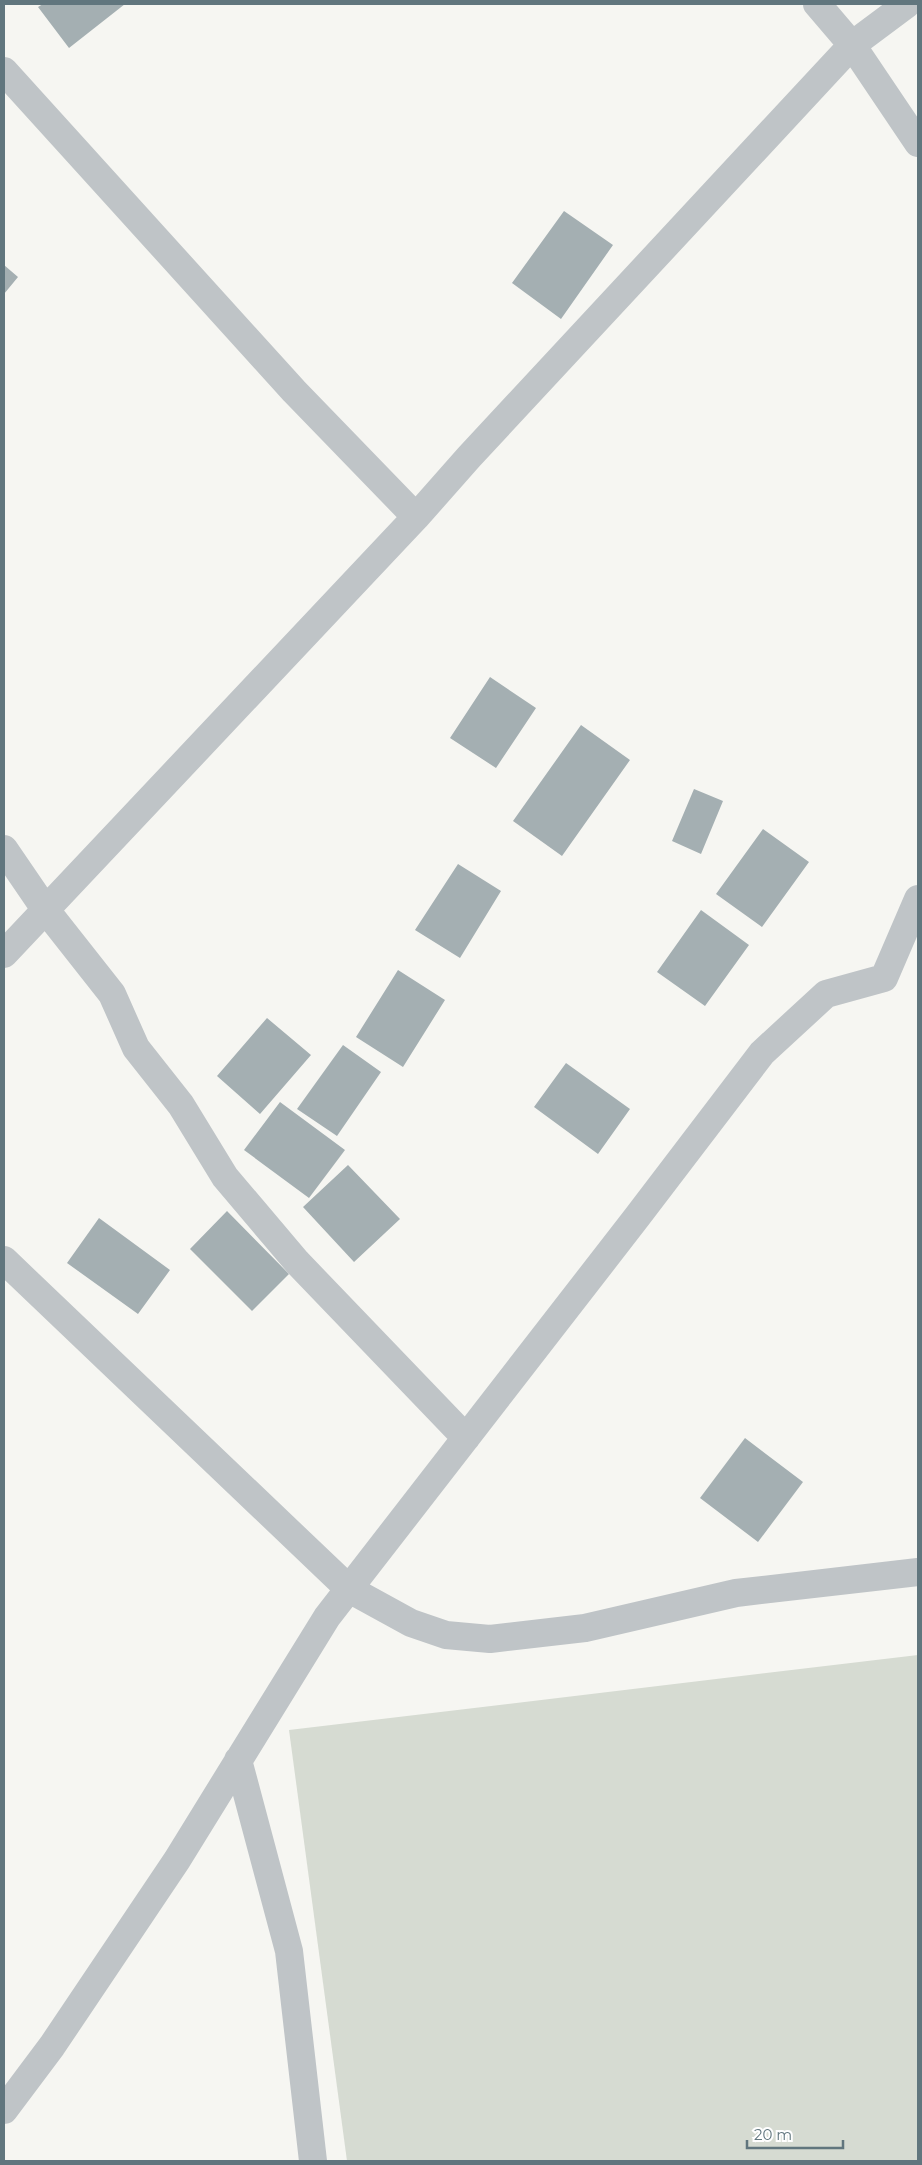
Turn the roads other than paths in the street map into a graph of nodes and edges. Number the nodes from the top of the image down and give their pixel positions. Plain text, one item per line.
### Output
1 (817, 4) edge
2 (907, 4) edge
3 (852, 45) junction
4 (4, 71) edge
5 (918, 143) edge
6 (416, 517) junction
7 (4, 849) edge
8 (918, 898) edge
9 (46, 909) junction
10 (4, 954) edge
11 (4, 1260) edge
12 (466, 1438) junction
13 (918, 1572) edge
14 (348, 1589) junction
15 (238, 1760) junction
16 (4, 2110) edge
17 (313, 2161) edge

1 - 3 street
2 - 3 street
3 - 5 street
3 - 6 street
4 - 6 street
6 - 9 street
7 - 9 street
8 - 12 street
9 - 10 street
9 - 12 street
11 - 14 street
12 - 14 street
13 - 14 street
14 - 15 street
15 - 16 street
15 - 17 street

